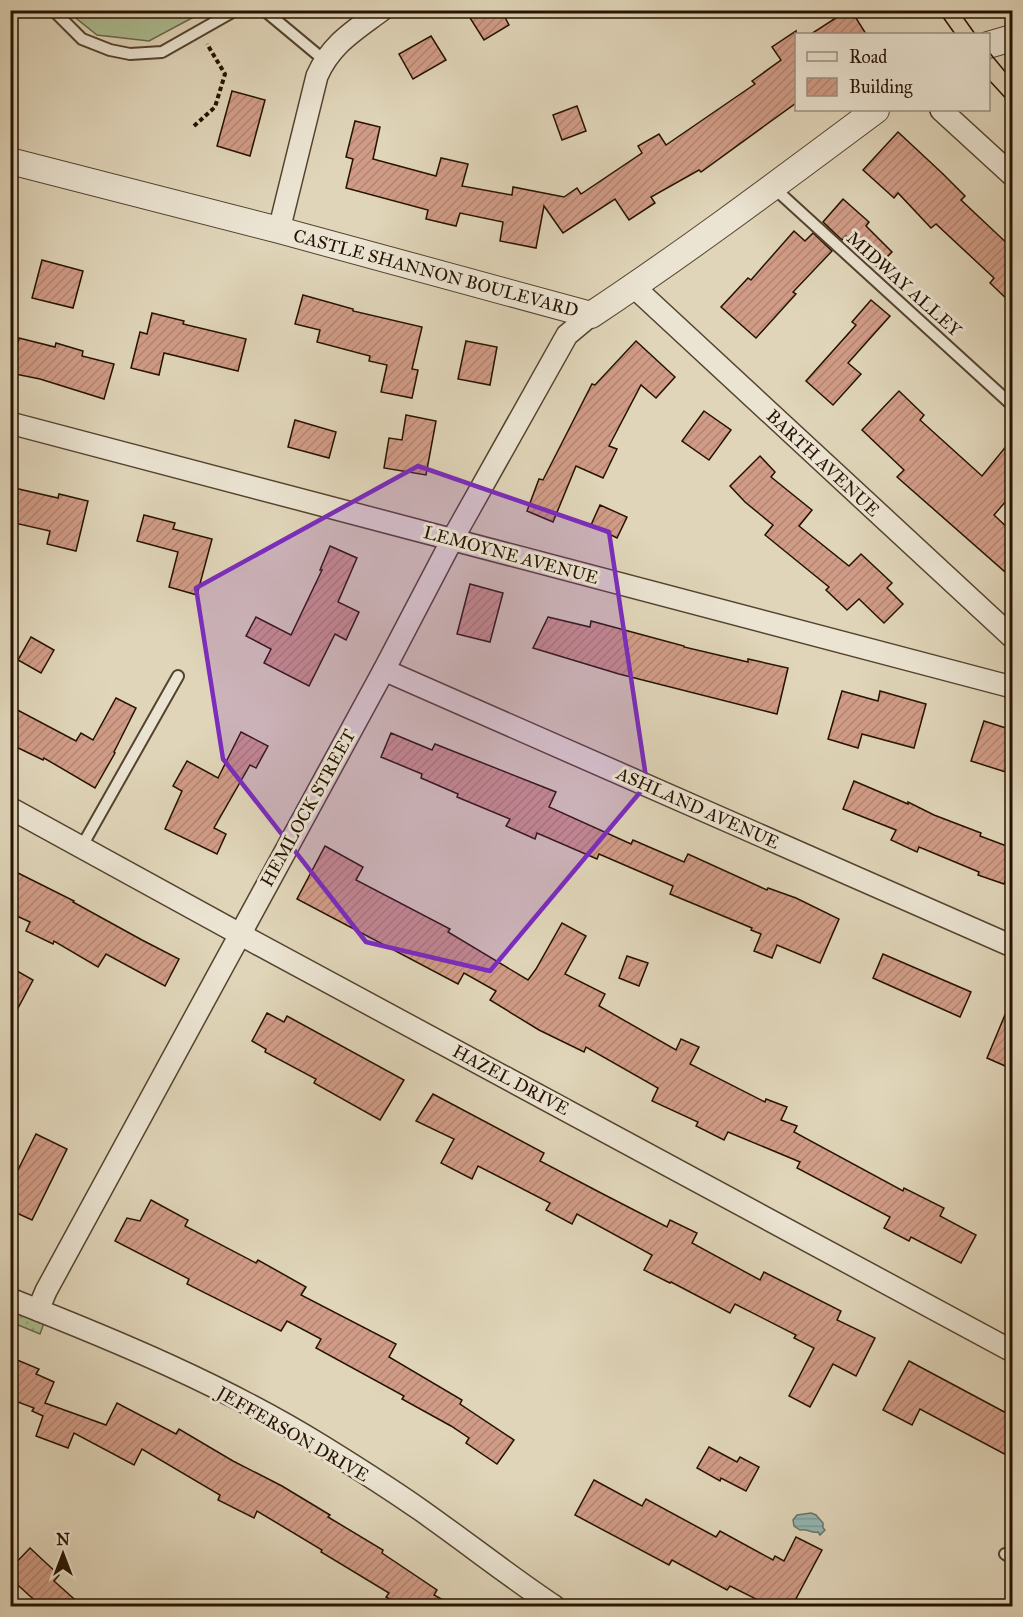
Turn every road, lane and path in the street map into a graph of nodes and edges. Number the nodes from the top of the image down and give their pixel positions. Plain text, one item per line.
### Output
1 (53, 10) edge
2 (236, 10) edge
3 (264, 10) edge
4 (382, 10) edge
5 (200, 31) junction
6 (1012, 38) edge
7 (990, 44) edge
8 (324, 60) junction
9 (875, 111) edge
10 (942, 111) edge
11 (194, 126) dead end
12 (10, 161) edge
13 (1012, 176) edge
14 (773, 187) junction
15 (279, 230) junction
16 (634, 287) junction
17 (591, 315) junction
18 (1012, 405) edge
19 (10, 423) edge
20 (452, 540) junction
21 (1012, 637) edge
22 (384, 670) junction
23 (178, 676) dead end
24 (1012, 687) edge
25 (10, 808) edge
26 (82, 846) junction
27 (239, 933) junction
28 (1012, 946) edge
29 (10, 1299) edge
30 (38, 1310) junction
31 (1012, 1351) edge
32 (554, 1606) edge

1 - 5 lane
2 - 5 lane
3 - 8 lane
4 - 8 street
5 - 11 path
6 - 7 street
8 - 15 street
9 - 14 street, CASTLE SHANNON BOULEVARD
10 - 13 street
12 - 15 street, CASTLE SHANNON BOULEVARD
14 - 16 street, CASTLE SHANNON BOULEVARD
14 - 18 lane, MIDWAY ALLEY
15 - 17 street, CASTLE SHANNON BOULEVARD
16 - 17 street, CASTLE SHANNON BOULEVARD
16 - 21 street, BARTH AVENUE
17 - 20 street, HEMLOCK STREET
19 - 20 street, LEMOYNE AVENUE
20 - 22 street, HEMLOCK STREET
20 - 24 street, LEMOYNE AVENUE
22 - 27 street, HEMLOCK STREET
22 - 28 street, ASHLAND AVENUE
23 - 26 lane
25 - 26 street, HAZEL DRIVE
26 - 27 street, HAZEL DRIVE
27 - 30 street, HEMLOCK STREET
27 - 31 street, HAZEL DRIVE
29 - 30 street, JEFFERSON DRIVE
30 - 32 street, JEFFERSON DRIVE

